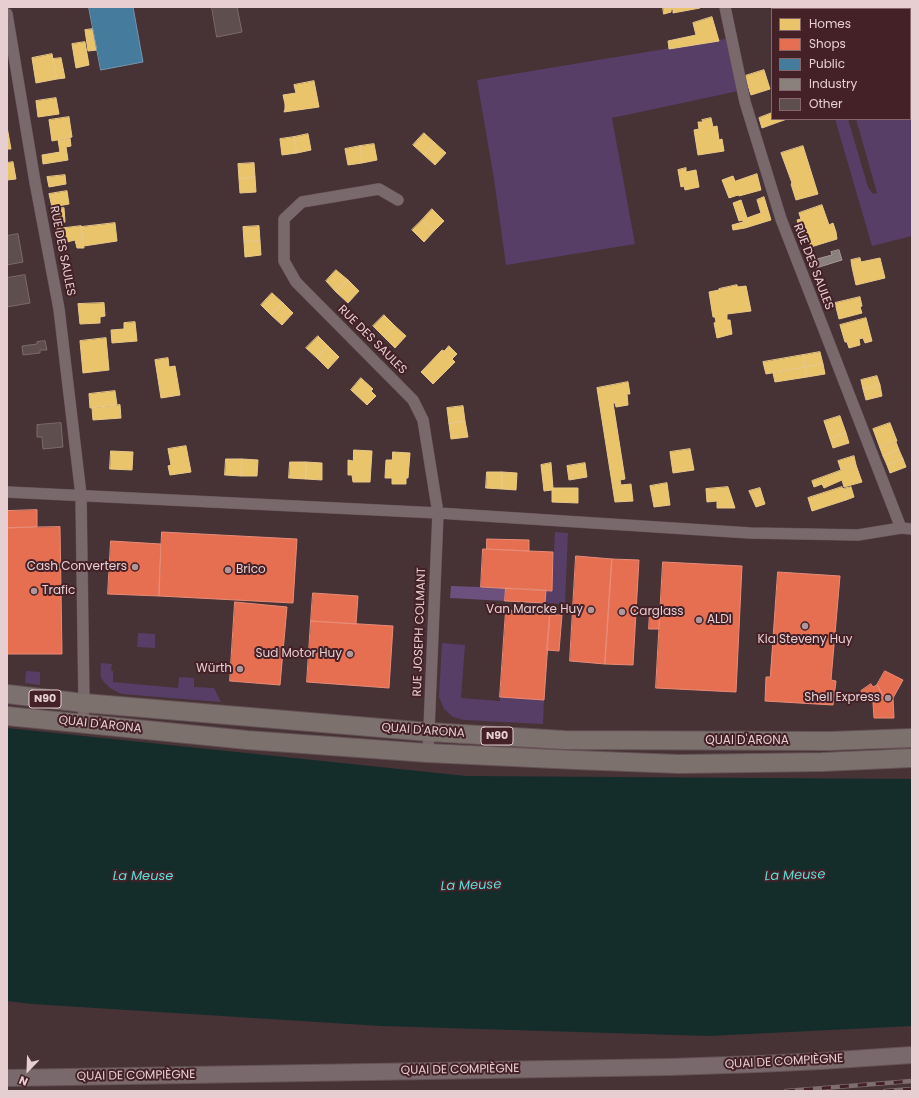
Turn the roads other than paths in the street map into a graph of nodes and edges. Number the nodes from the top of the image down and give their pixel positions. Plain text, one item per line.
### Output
1 (725, 7) edge
2 (7, 14) edge
3 (398, 200) dead end
4 (7, 492) edge
5 (81, 495) junction
6 (438, 513) junction
7 (907, 529) edge
8 (7, 694) edge
9 (84, 703) junction
10 (7, 716) edge
11 (83, 724) junction
12 (429, 732) junction
13 (912, 738) edge
14 (428, 753) junction
15 (912, 758) edge
16 (912, 1054) edge
17 (7, 1078) edge

1 - 7 street, RUE DES SAULES
2 - 5 street, RUE DES SAULES
3 - 6 street, RUE DES SAULES
4 - 5 street, RUE DES SAULES
5 - 6 street, RUE DES SAULES
5 - 9 street
6 - 7 street, RUE DES SAULES
6 - 12 street, RUE JOSEPH COLMANT
8 - 9 main road, QUAI D'ARONA / N90
9 - 11 street
9 - 12 main road, QUAI D'ARONA / N90
10 - 11 main road, QUAI D'ARONA / N90
11 - 14 main road, QUAI D'ARONA / N90
12 - 13 main road, QUAI D'ARONA / N90
12 - 14 street, RUE JOSEPH COLMANT
14 - 15 main road, QUAI D'ARONA / N90
16 - 17 main road, QUAI DE COMPIÈGNE

